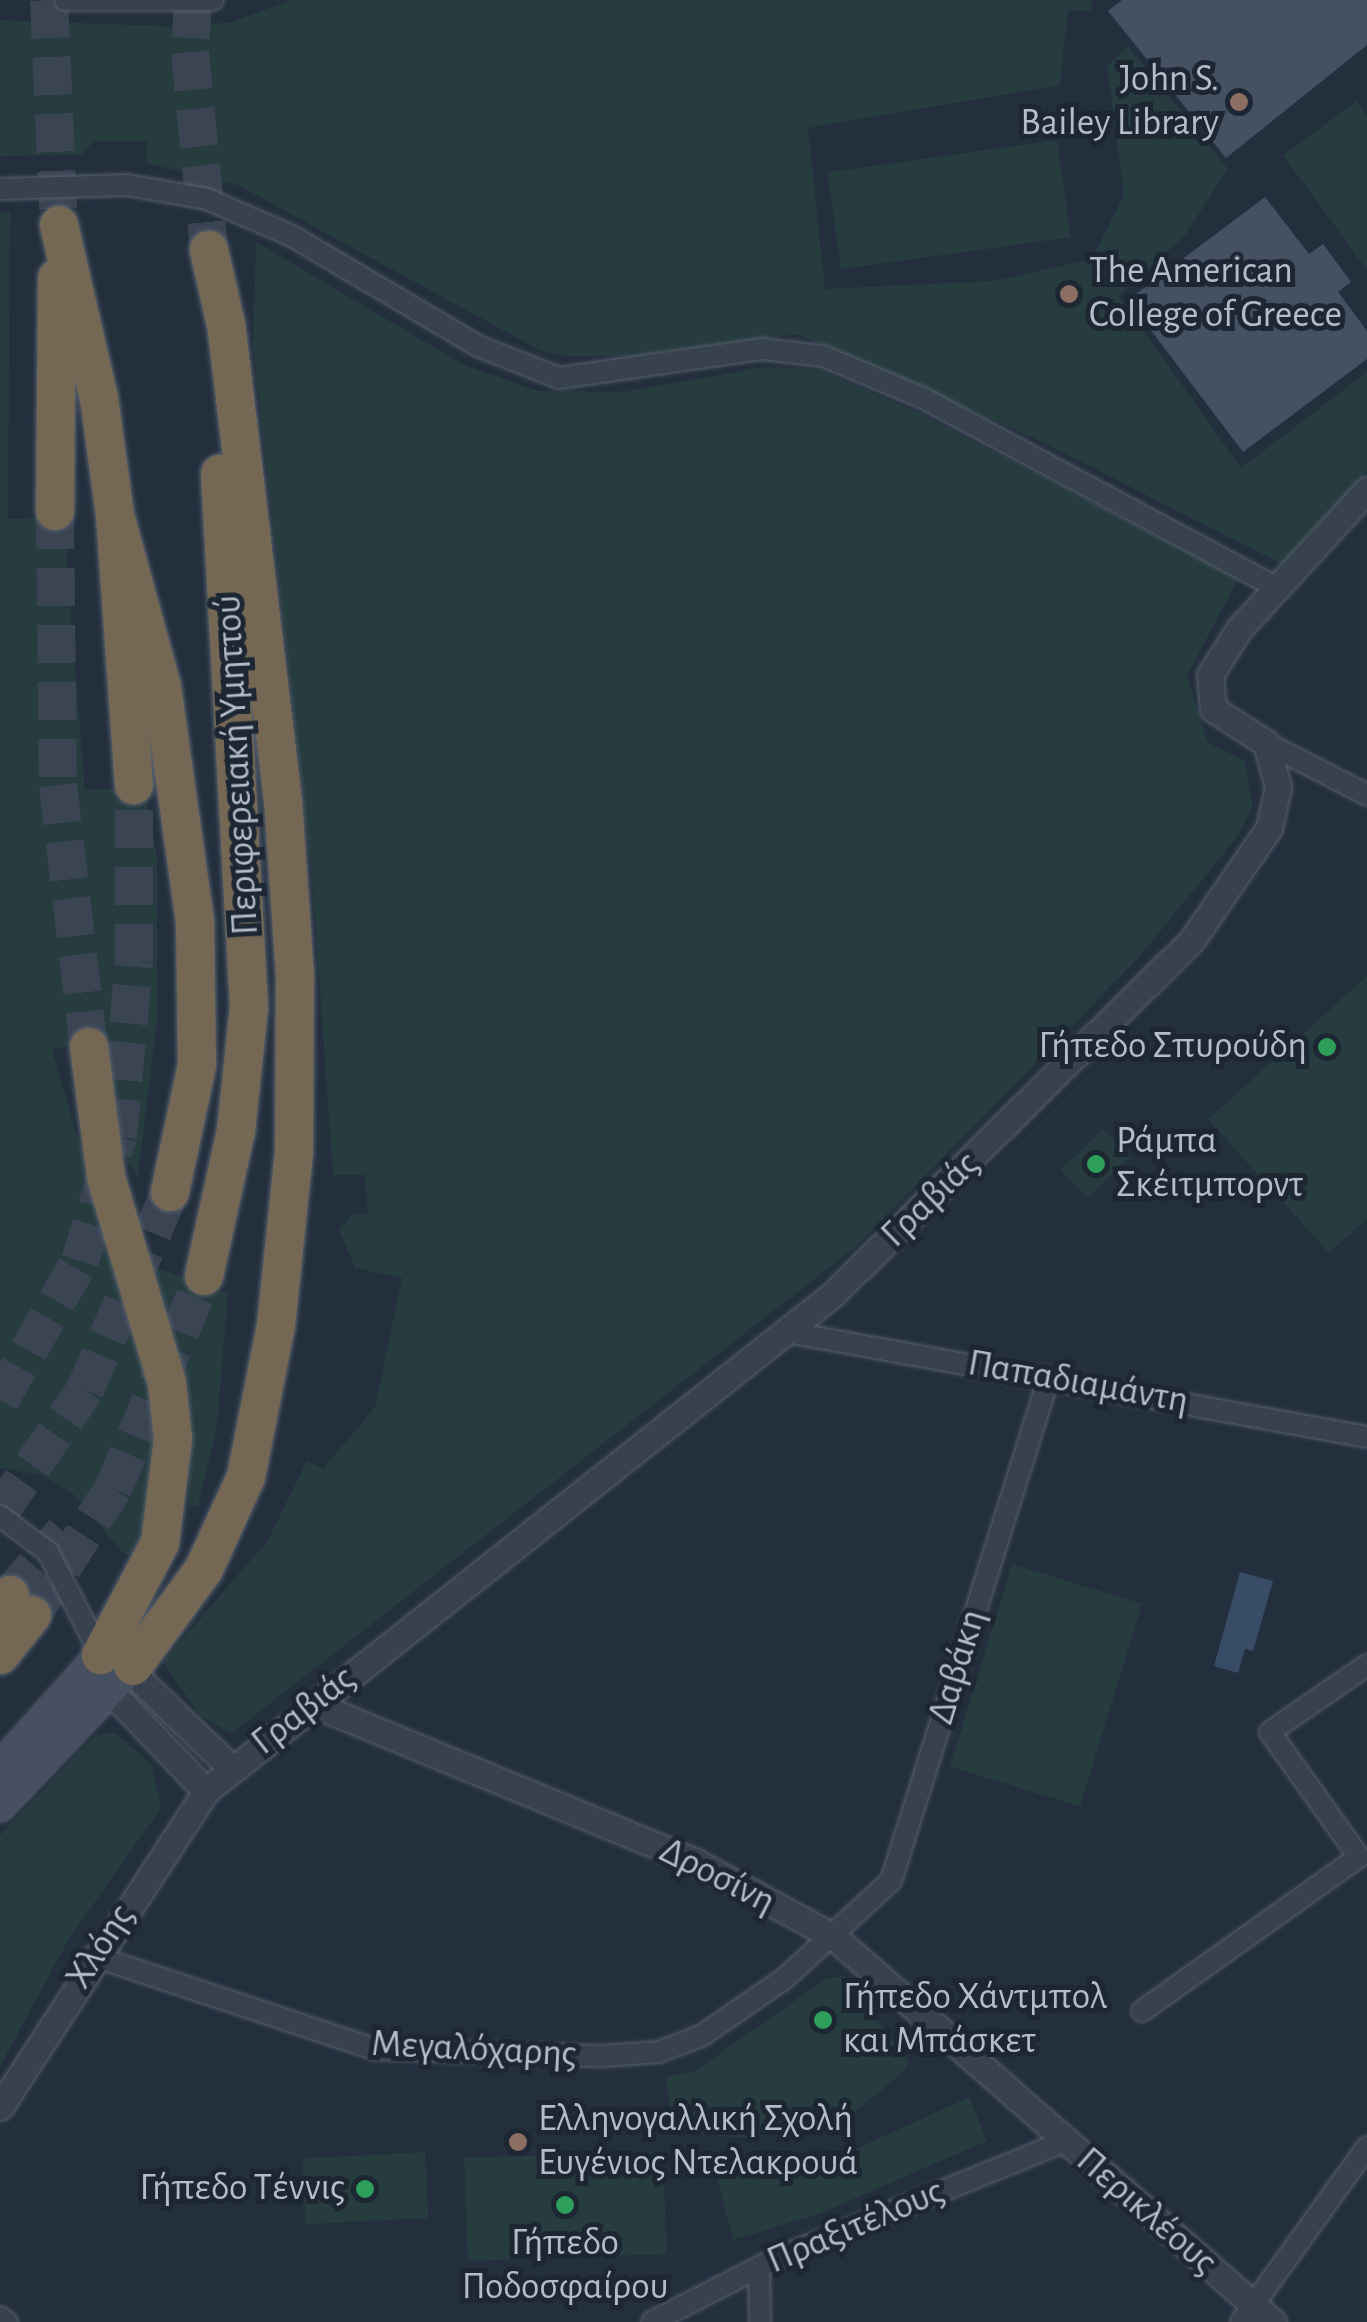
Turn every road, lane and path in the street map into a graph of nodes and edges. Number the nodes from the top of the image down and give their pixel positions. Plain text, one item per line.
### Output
1 (65, 0) edge
2 (213, 0) edge
3 (0, 189) edge
4 (1367, 490) edge
5 (54, 511) tunnel mouth
6 (115, 515) junction
7 (1276, 587) junction
8 (1266, 743) junction
9 (134, 786) tunnel mouth
10 (1367, 795) edge
11 (89, 1047) tunnel mouth
12 (170, 1192) tunnel mouth
13 (204, 1276) tunnel mouth
14 (787, 1332) junction
15 (1049, 1377) junction
16 (1367, 1438) edge
17 (0, 1516) edge
18 (14, 1605) tunnel mouth
19 (0, 1654) edge
20 (1367, 1664) edge
21 (115, 1670) junction
22 (313, 1704) junction
23 (0, 1768) edge
24 (230, 1768) junction
25 (206, 1792) junction
26 (0, 1806) edge
27 (1363, 1859) edge
28 (834, 1937) junction
29 (93, 1956) junction
30 (1142, 2011) dead end
31 (0, 2107) edge
32 (1065, 2141) junction
33 (1367, 2147) edge
34 (759, 2268) junction
35 (1247, 2314) edge
36 (0, 2317) edge
37 (6, 2322) edge
38 (652, 2322) edge
39 (760, 2322) edge
40 (1273, 2322) edge

1 - 2 street
3 - 7 street
4 - 7 street
5 - 6 highway
6 - 9 highway
6 - 12 highway
7 - 8 street
8 - 10 street
8 - 14 street, Γραβιάς
11 - 21 highway
13 - 21 highway, Περιφερειακή Υμηττού
14 - 15 street, Παπαδιαμάντη
14 - 22 street, Γραβιάς
15 - 16 street, Παπαδιαμάντη
15 - 28 street, Δαβάκη
17 - 21 street
18 - 19 highway
20 - 27 street
21 - 23 main road
21 - 24 street
21 - 25 street
21 - 26 main road
22 - 24 street, Γραβιάς
22 - 28 street, Δροσίνη
24 - 25 street, Γραβιάς
25 - 29 street, Χλόης
27 - 30 street
28 - 29 street, Μεγαλόχαρης
28 - 32 street, Δροσίνη
29 - 31 street, Χλόης
32 - 34 street, Πραξιτέλους
32 - 35 street, Περικλέους
33 - 35 street
34 - 38 street, Πραξιτέλους
34 - 39 street
35 - 40 street, Περικλέους
36 - 37 street

